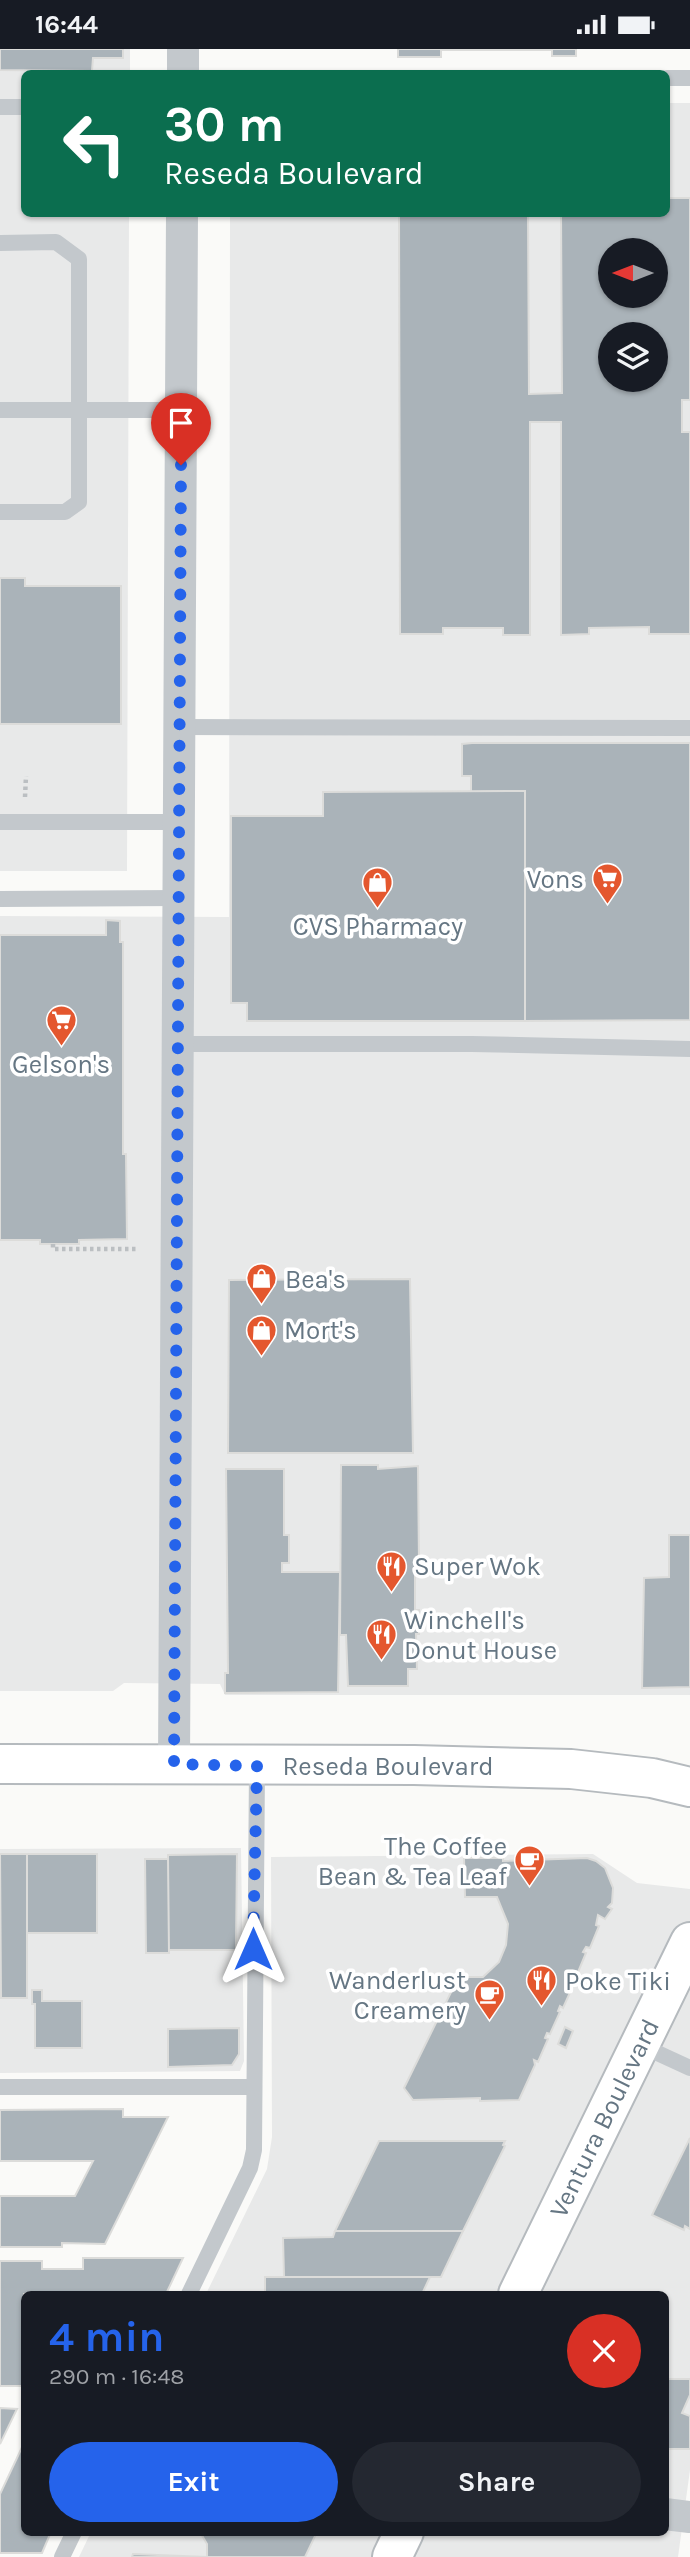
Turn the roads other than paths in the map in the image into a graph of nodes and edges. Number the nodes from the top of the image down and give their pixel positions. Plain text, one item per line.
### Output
1 (183, 49) edge
2 (183, 70) edge
3 (670, 78) edge
4 (690, 78) edge
5 (0, 107) edge
6 (21, 107) edge
7 (182, 217) edge
8 (0, 243) edge
9 (0, 410) edge
10 (79, 410) junction
11 (181, 410) junction
12 (0, 512) edge
13 (179, 727) junction
14 (690, 728) edge
15 (0, 822) edge
16 (179, 822) junction
17 (179, 898) junction
18 (0, 899) edge
19 (178, 1044) junction
20 (690, 1049) edge
21 (0, 1764) edge
22 (174, 1764) junction
23 (257, 1766) junction
24 (690, 1787) edge
25 (690, 1943) edge
26 (640, 2045) junction
27 (690, 2068) edge
28 (0, 2087) edge
29 (253, 2087) junction
30 (190, 2291) edge
31 (518, 2291) edge
32 (669, 2514) edge
33 (690, 2517) edge
34 (72, 2536) edge
35 (402, 2536) edge
36 (62, 2557) edge
37 (392, 2557) edge

1 - 2 street
3 - 4 lane
5 - 6 lane
7 - 11 street
8 - 10 lane
9 - 10 lane
10 - 11 lane
10 - 12 lane
11 - 13 street
13 - 14 lane
13 - 16 street
15 - 16 lane
16 - 17 street
17 - 18 lane
17 - 19 street
19 - 20 lane
19 - 22 street
21 - 22 main road, Reseda Boulevard
22 - 23 main road, Reseda Boulevard
23 - 24 main road, Reseda Boulevard
23 - 29 lane
25 - 26 main road, Ventura Boulevard
26 - 27 lane
26 - 31 main road, Ventura Boulevard
28 - 29 lane
29 - 30 lane
32 - 33 street
34 - 36 lane
35 - 37 main road

